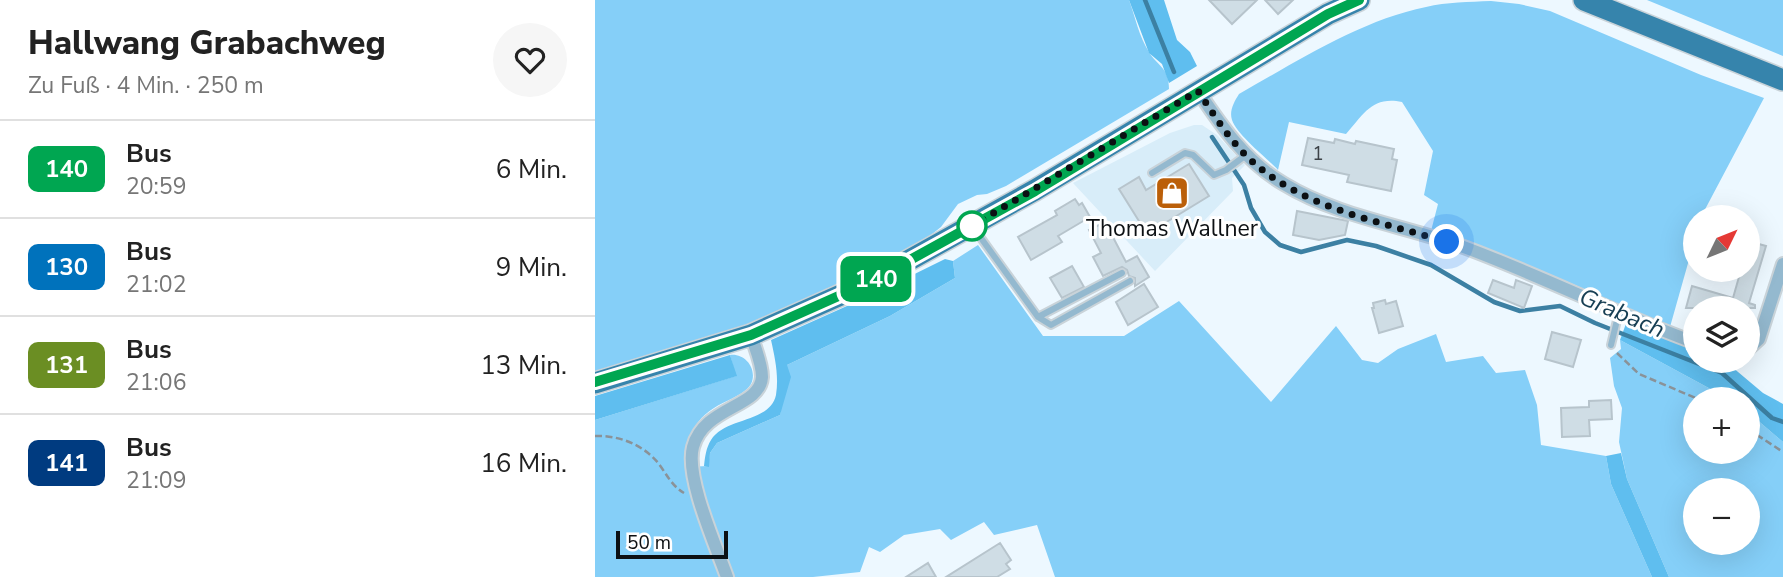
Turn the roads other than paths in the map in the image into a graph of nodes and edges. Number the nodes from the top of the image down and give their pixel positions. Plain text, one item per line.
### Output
1 (1359, 0) edge
2 (1584, 0) edge
3 (1783, 80) edge
4 (1198, 91) junction
5 (1242, 159) junction
6 (1152, 173) dead end
7 (972, 226) junction
8 (1783, 264) edge
9 (1122, 273) dead end
10 (1130, 281) dead end
11 (1038, 317) junction
12 (1618, 318) junction
13 (751, 335) junction
14 (1760, 336) edge
15 (1683, 339) edge
16 (1611, 345) road end
17 (595, 383) edge
18 (727, 577) edge

1 - 4 main road
2 - 3 main road
4 - 5 street
4 - 7 main road
5 - 6 lane
5 - 12 street
7 - 11 lane
7 - 13 main road
8 - 14 street
9 - 11 lane
10 - 11 lane
12 - 15 street
12 - 16 lane
13 - 17 main road
13 - 18 street

